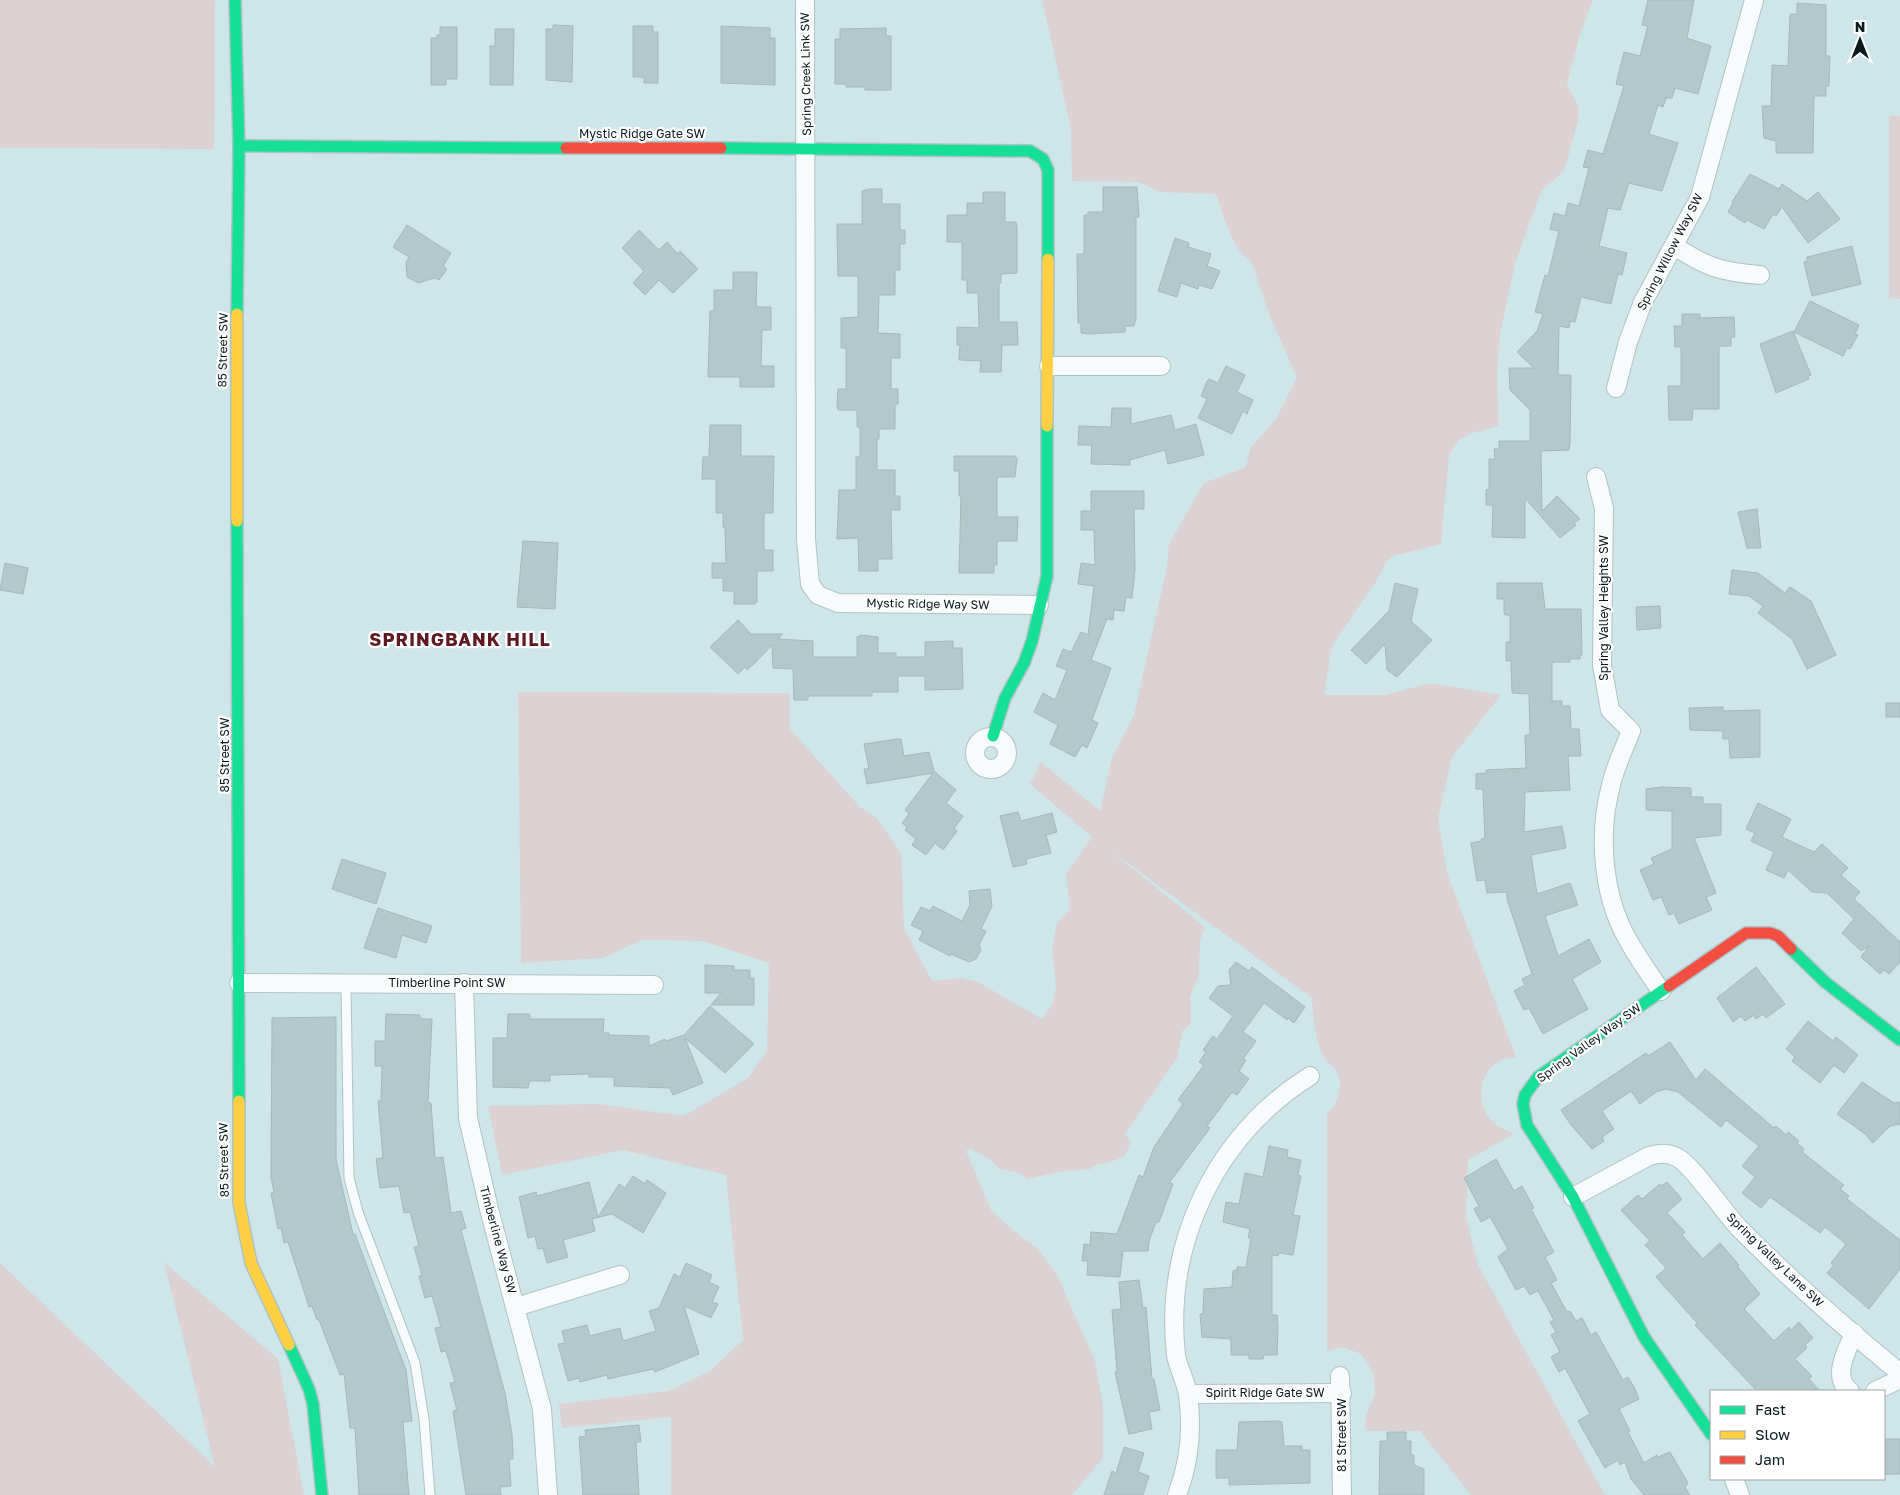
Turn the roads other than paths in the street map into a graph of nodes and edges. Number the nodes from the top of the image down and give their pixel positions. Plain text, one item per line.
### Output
1 (235, 0) edge
2 (805, 0) edge
3 (1754, 0) edge
4 (239, 146) junction
5 (807, 148) junction
6 (1674, 246) junction
7 (1760, 275) dead end
8 (1049, 366) junction
9 (1161, 366) dead end
10 (1616, 388) dead end
11 (1596, 477) dead end
12 (1039, 605) junction
13 (993, 736) dead end
14 (240, 983) junction
15 (464, 983) junction
16 (346, 984) junction
17 (654, 985) dead end
18 (1661, 992) junction
19 (1900, 1040) edge
20 (1310, 1076) dead end
21 (1573, 1197) junction
22 (620, 1275) dead end
23 (516, 1307) junction
24 (1854, 1333) junction
25 (1900, 1373) edge
26 (1900, 1379) edge
27 (1341, 1384) joint
28 (1849, 1390) edge
29 (1877, 1390) edge
30 (1188, 1394) junction
31 (1710, 1433) edge
32 (1734, 1480) edge
33 (322, 1495) edge
34 (430, 1495) edge
35 (548, 1495) edge
36 (1177, 1495) edge
37 (1342, 1495) edge
38 (1740, 1495) edge

1 - 4 street, 85 Street SW
2 - 5 street, Spring Creek Link SW
3 - 6 street, Spring Willow Way SW
4 - 5 street, Mystic Ridge Gate SW
4 - 14 street, 85 Street SW
5 - 8 street, Mystic Ridge Gate SW
5 - 12 street, Mystic Ridge Way SW
6 - 7 street
6 - 10 street, Spring Willow Way SW
8 - 9 street
8 - 12 street
11 - 18 street, Spring Valley Heights SW
12 - 13 street
14 - 16 street, Timberline Point SW
14 - 33 street, 85 Street SW
15 - 16 street, Timberline Point SW
15 - 17 street, Timberline Point SW
15 - 23 street, Timberline Way SW
16 - 34 lane
18 - 19 street, Spring Valley Way SW
18 - 21 street, Spring Valley Way SW
20 - 30 street
21 - 24 street, Spring Valley Lane SW
21 - 31 street, Spring Valley Way SW
22 - 23 street
23 - 35 street, Timberline Way SW
24 - 25 street, Spring Valley Lane SW
24 - 28 street
26 - 29 street
27 - 30 street, Spirit Ridge Gate SW
27 - 37 street, 81 Street SW
30 - 36 street
32 - 38 street

